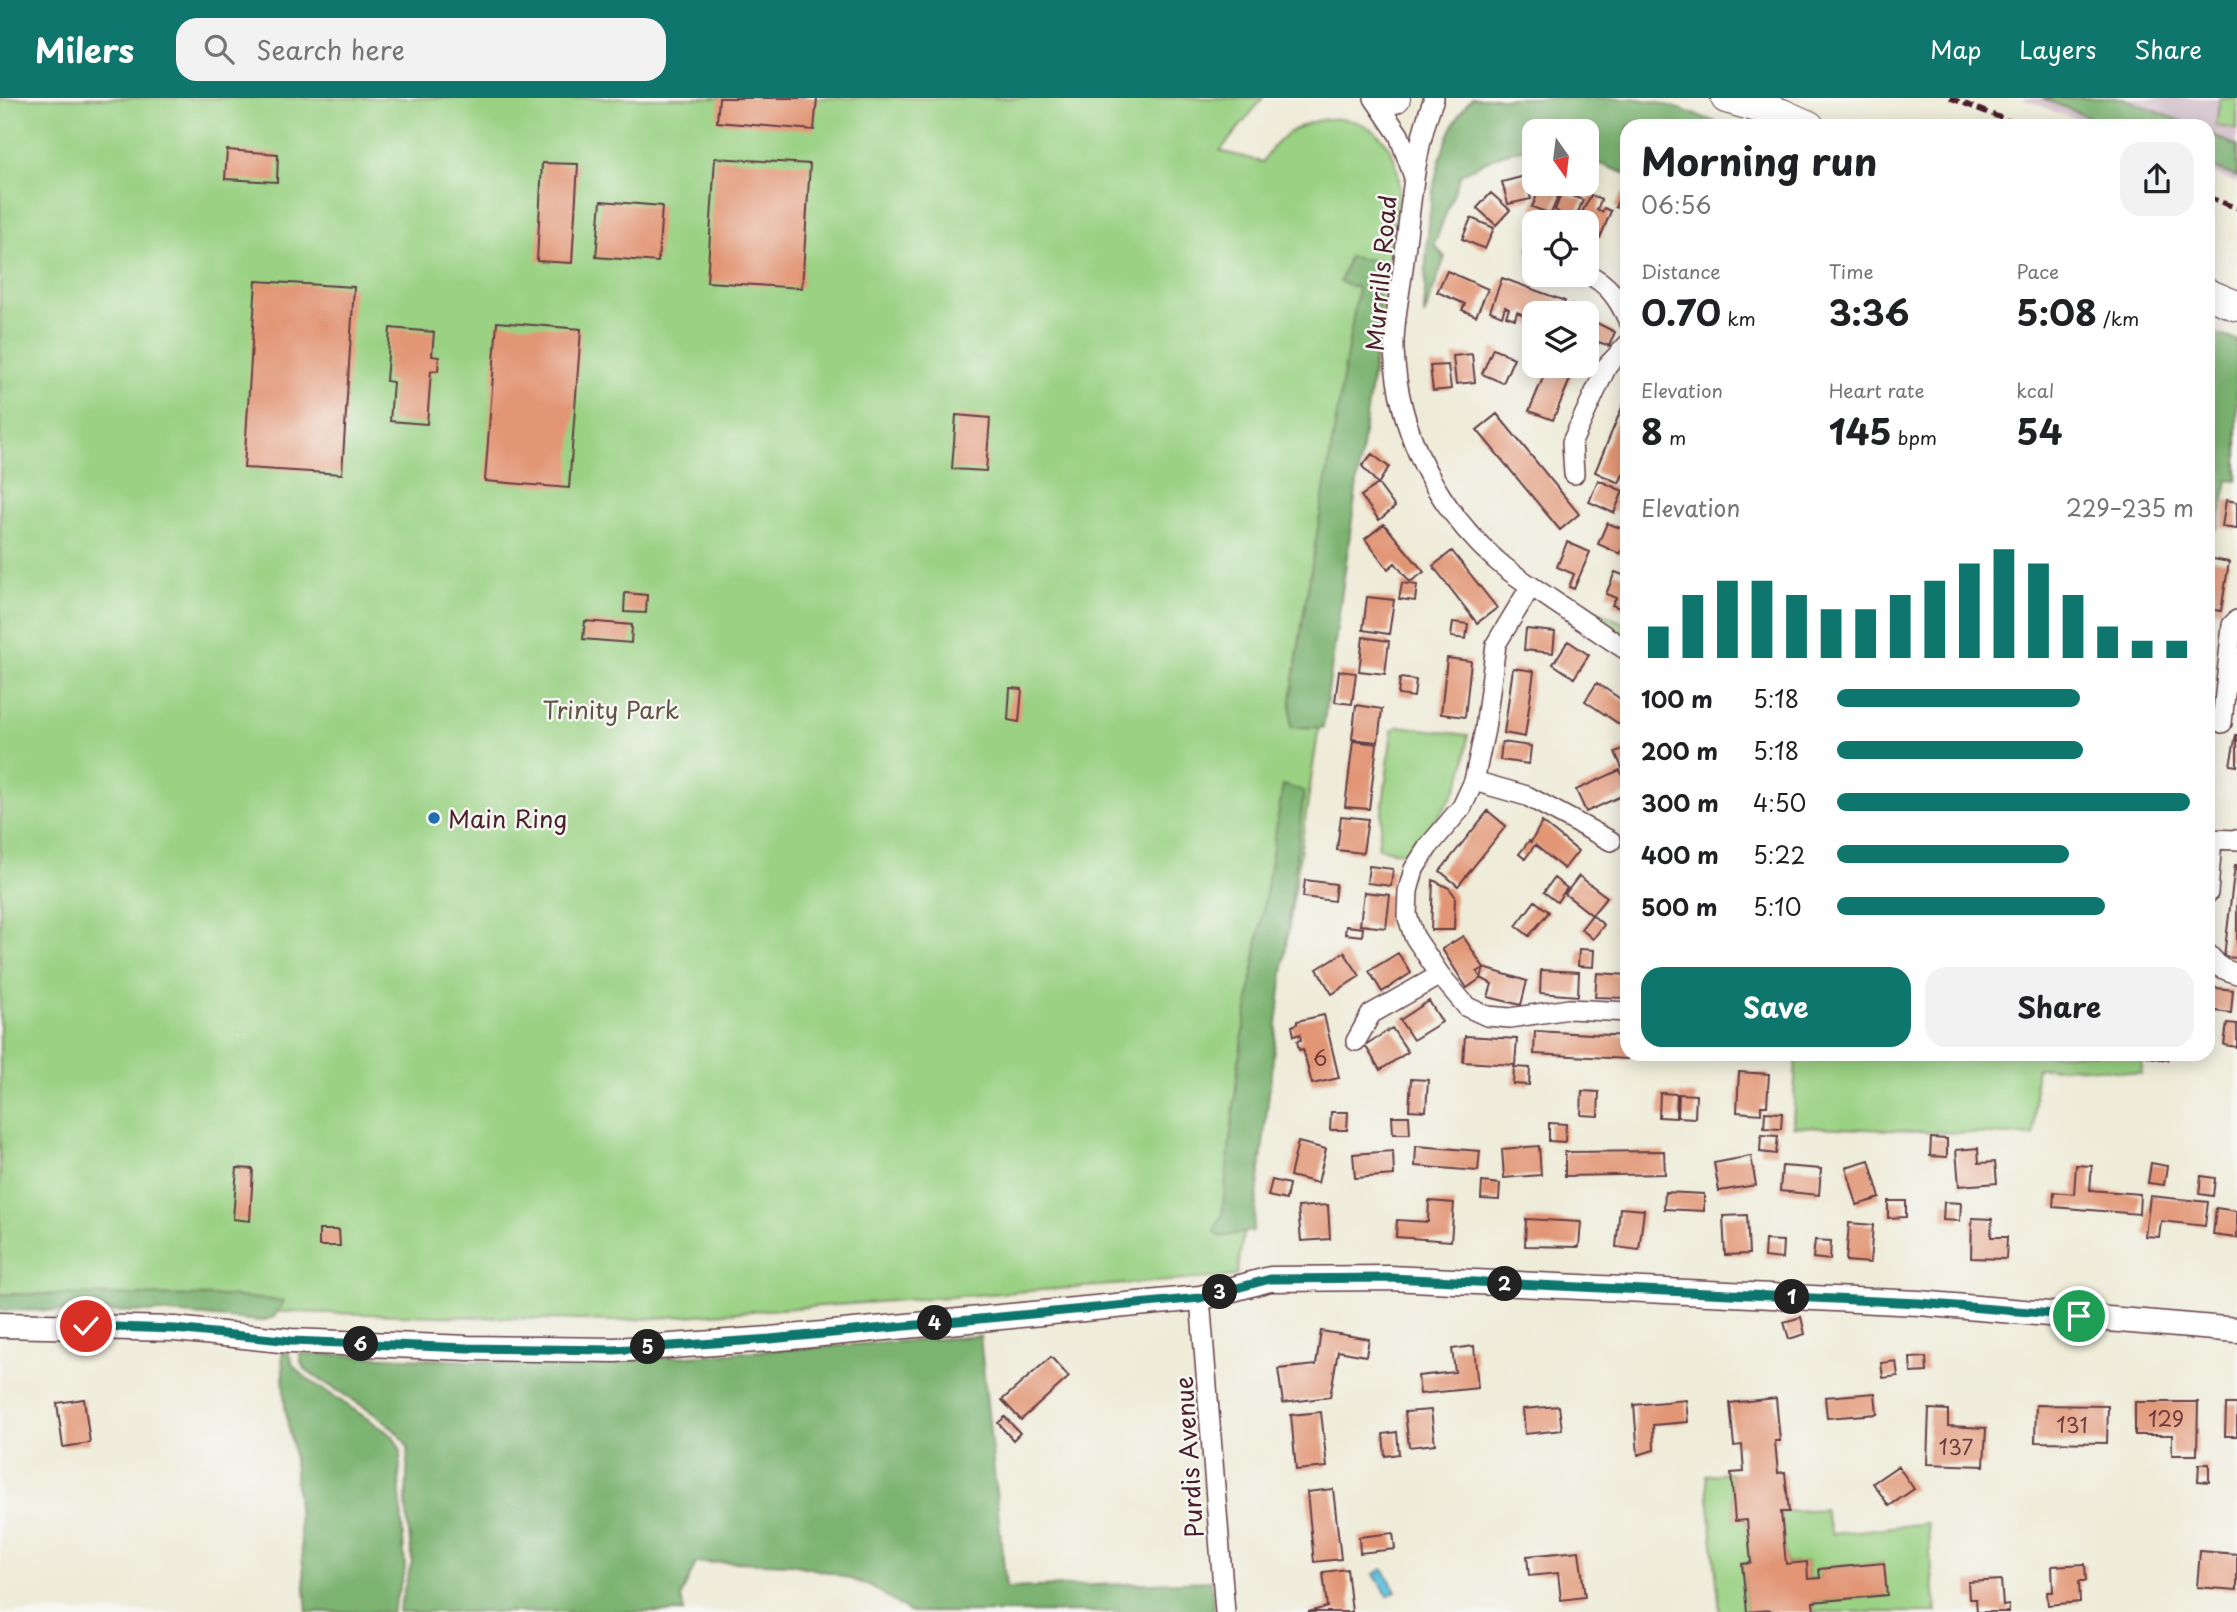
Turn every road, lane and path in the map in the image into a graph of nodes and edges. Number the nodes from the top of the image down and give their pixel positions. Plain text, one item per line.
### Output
1 (1374, 98) edge
2 (1381, 98) edge
3 (1395, 98) edge
4 (1434, 98) edge
5 (1726, 98) edge
6 (1793, 119) edge
7 (1414, 178) junction
8 (1599, 280) edge
9 (2215, 297) edge
10 (1620, 302) edge
11 (2237, 306) edge
12 (1620, 352) edge
13 (1573, 474) dead end
14 (1531, 586) junction
15 (2237, 620) edge
16 (1620, 646) edge
17 (2222, 723) edge
18 (1474, 781) junction
19 (2215, 839) edge
20 (2237, 840) edge
21 (1611, 841) dead end
22 (2215, 962) edge
23 (2237, 974) edge
24 (1440, 975) junction
25 (1620, 1012) edge
26 (1356, 1041) dead end
27 (1200, 1298) junction
28 (0, 1325) edge
29 (2237, 1330) edge
30 (1225, 1612) edge

1 - 7 street, Murrills Road
2 - 3 main road
4 - 7 street, Murrills Road
5 - 6 main road
7 - 14 street, Murrills Road
8 - 10 street
9 - 11 main road
12 - 13 street
14 - 16 street, Murrills Road
14 - 18 street
15 - 17 street
18 - 21 street
18 - 24 street
19 - 20 street
22 - 23 street
24 - 25 street
24 - 26 street
27 - 28 street
27 - 29 street
27 - 30 street, Purdis Avenue

